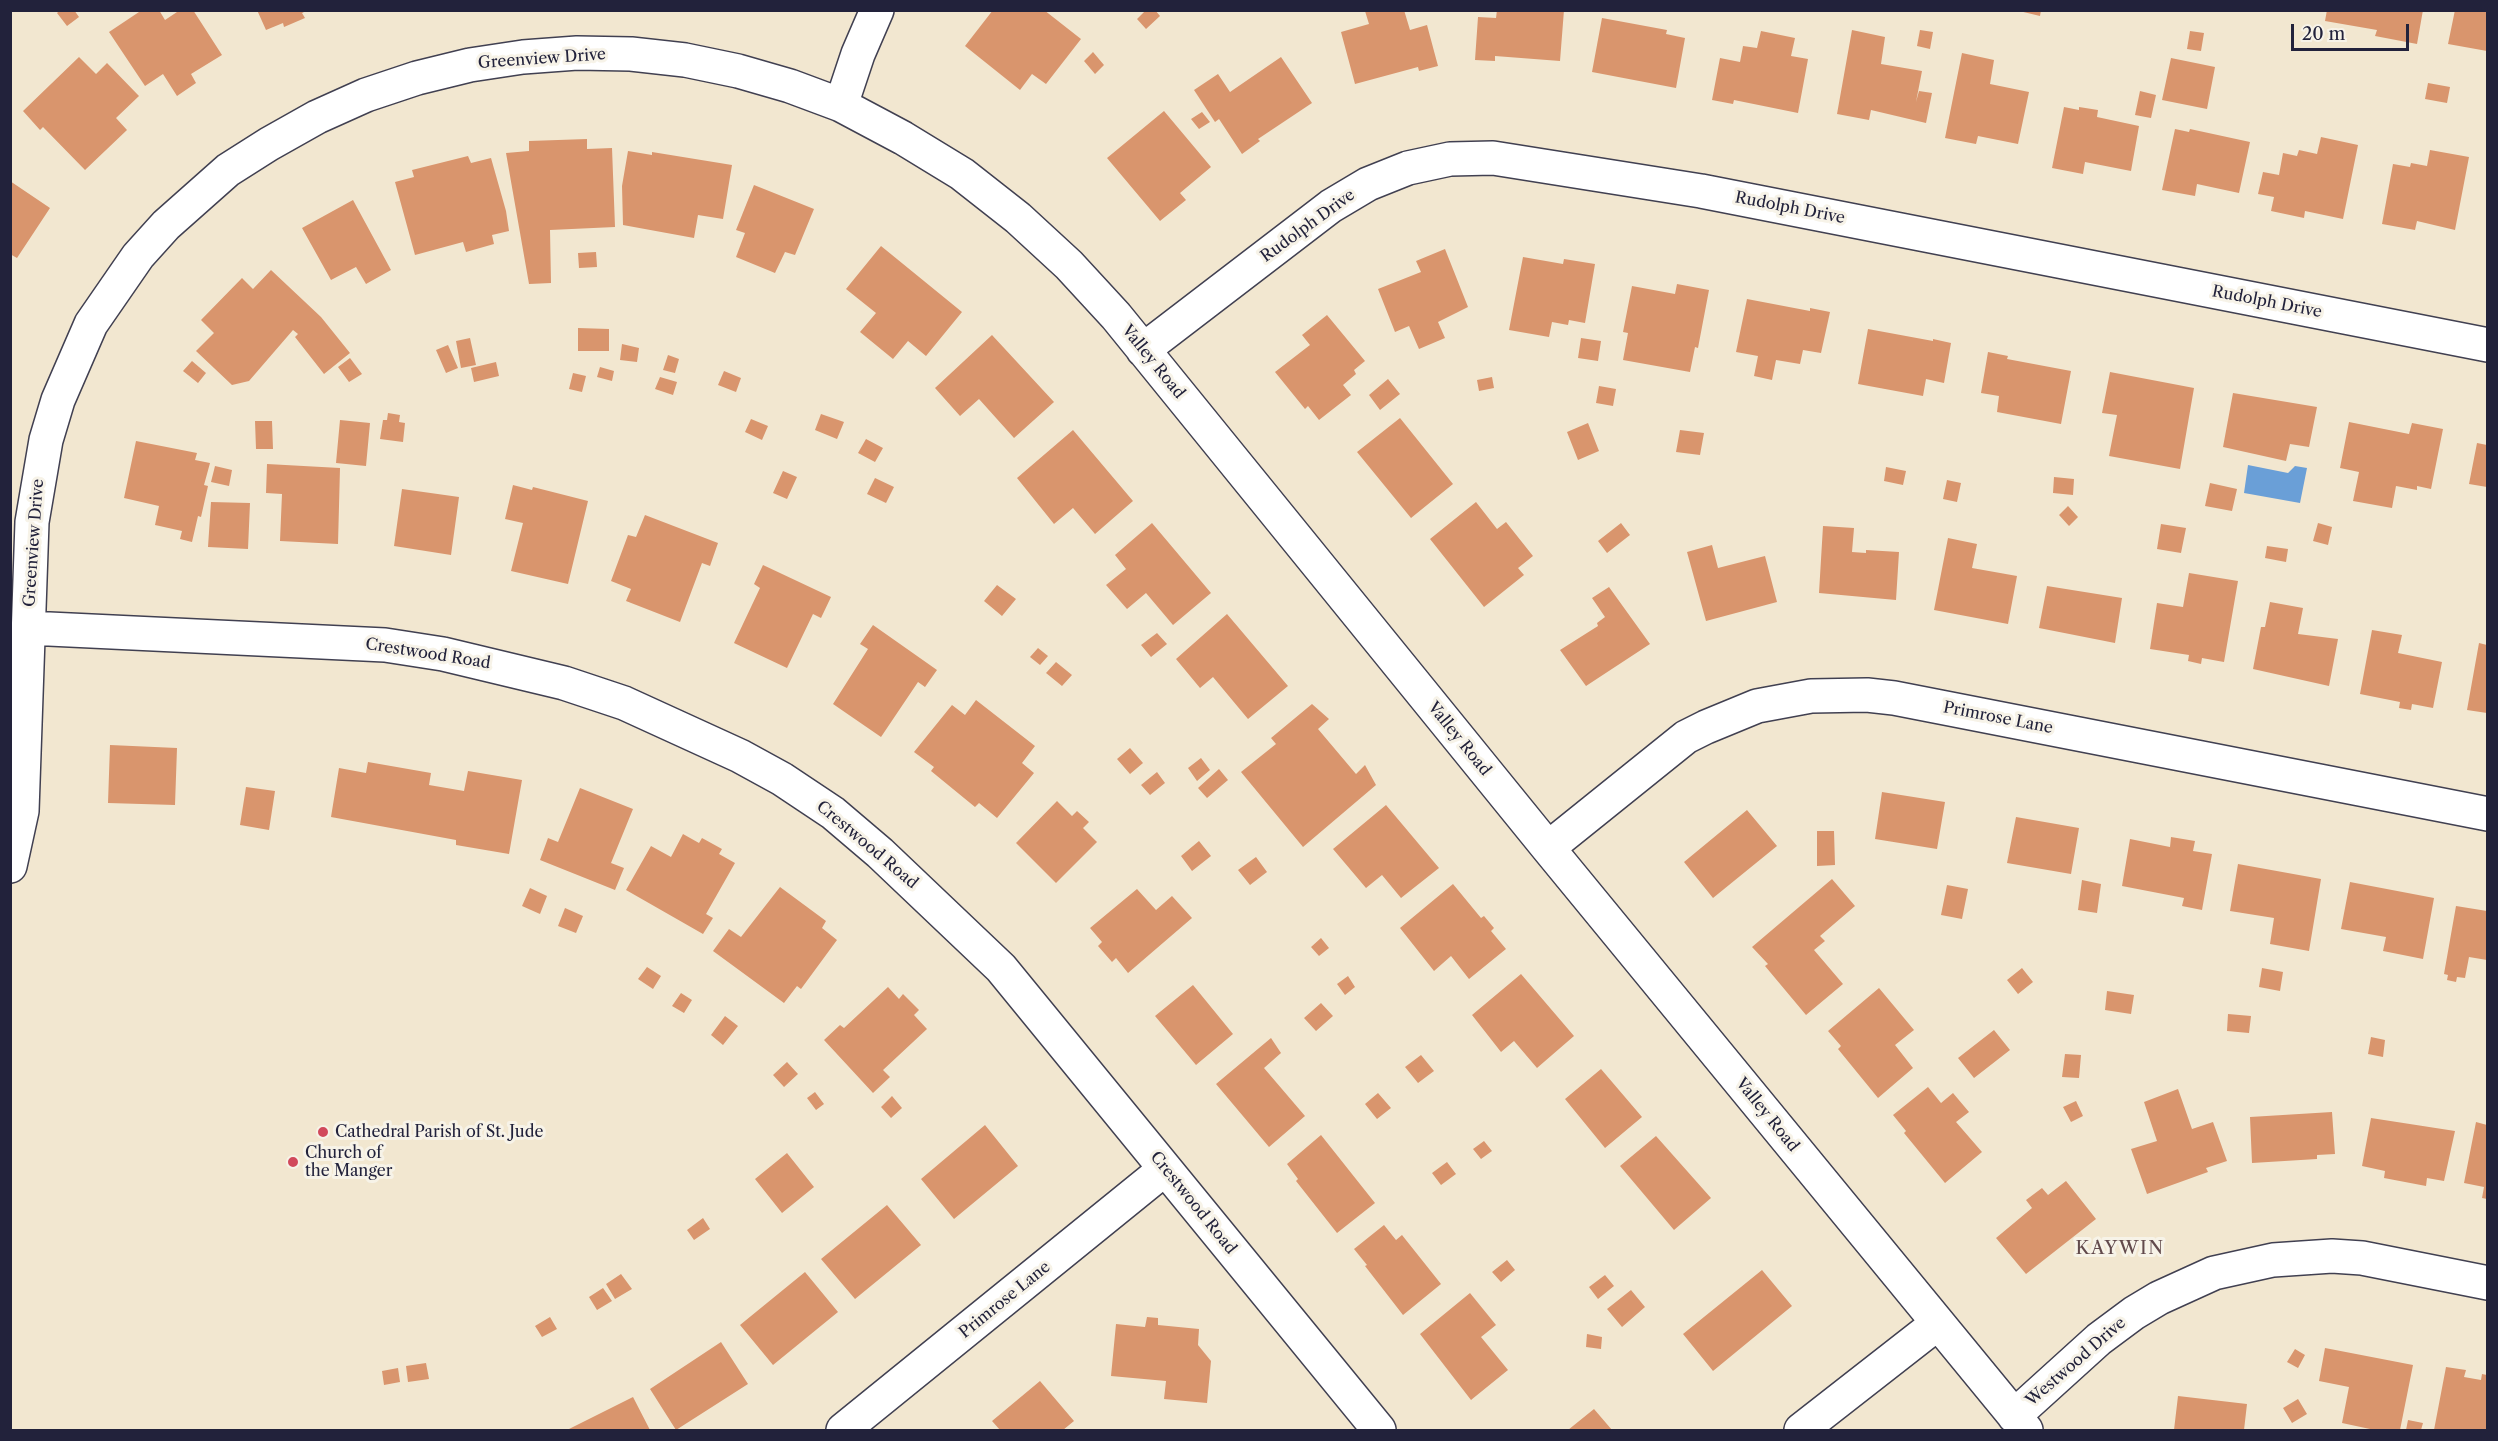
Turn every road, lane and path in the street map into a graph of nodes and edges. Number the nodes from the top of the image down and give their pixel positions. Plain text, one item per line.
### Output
1 (877, 10) edge
2 (841, 105) junction
3 (2487, 345) edge
4 (1143, 350) junction
5 (28, 628) junction
6 (2487, 814) edge
7 (1548, 848) junction
8 (10, 866) edge
9 (1166, 1169) junction
10 (2487, 1283) edge
11 (1938, 1323) junction
12 (2020, 1423) edge
13 (843, 1431) edge
14 (1379, 1431) edge
15 (1801, 1431) edge

1 - 2 street
2 - 4 street, Valley Road
2 - 5 street, Greenview Drive
3 - 4 street, Rudolph Drive
4 - 7 street, Valley Road
5 - 8 street, Greenview Drive
5 - 9 street, Crestwood Road
6 - 7 street, Primrose Lane
7 - 11 street, Valley Road
9 - 13 street, Primrose Lane
9 - 14 street, Crestwood Road
10 - 12 street, Westwood Drive
11 - 12 street, Valley Road
11 - 15 street

